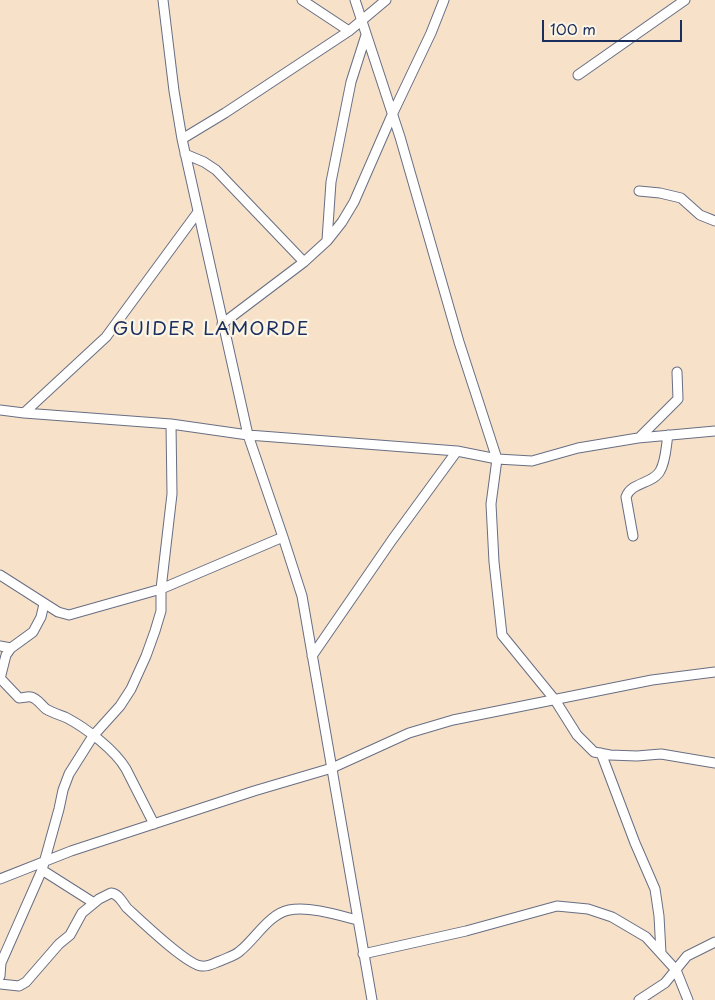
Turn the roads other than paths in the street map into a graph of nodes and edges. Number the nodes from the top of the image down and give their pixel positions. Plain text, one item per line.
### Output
1 (162, 0) edge
2 (302, 0) edge
3 (355, 0) edge
4 (386, 0) edge
5 (444, 0) edge
6 (685, 0) edge
7 (362, 22) junction
8 (349, 31) junction
9 (366, 35) junction
10 (578, 75) dead end
11 (392, 115) junction
12 (182, 139) junction
13 (185, 154) junction
14 (639, 191) dead end
15 (198, 212) junction
16 (715, 221) edge
17 (327, 241) junction
18 (304, 262) junction
19 (222, 324) junction
20 (677, 372) dead end
21 (0, 410) edge
22 (24, 413) junction
23 (171, 424) junction
24 (715, 431) edge
25 (248, 435) junction
26 (668, 435) junction
27 (638, 438) junction
28 (457, 451) junction
29 (497, 459) junction
30 (633, 536) dead end
31 (283, 537) junction
32 (0, 575) edge
33 (161, 588) junction
34 (44, 604) junction
35 (0, 646) edge
36 (11, 648) junction
37 (312, 656) junction
38 (715, 672) edge
39 (0, 679) edge
40 (555, 700) junction
41 (93, 736) junction
42 (601, 753) junction
43 (715, 763) edge
44 (332, 768) junction
45 (154, 824) junction
46 (43, 865) junction
47 (0, 879) edge
48 (94, 902) junction
49 (357, 920) junction
50 (715, 942) edge
51 (661, 952) junction
52 (363, 954) junction
53 (1, 961) edge
54 (676, 970) junction
55 (0, 976) edge
56 (0, 984) edge
57 (372, 1000) edge
58 (639, 1000) edge
59 (688, 1000) edge

1 - 12 street
2 - 8 street
3 - 7 street
4 - 7 street
5 - 11 street
6 - 10 street
7 - 8 street
7 - 9 street
8 - 12 street
9 - 11 street
9 - 17 street
11 - 17 street
11 - 29 street
12 - 13 street
13 - 15 street
13 - 18 street
14 - 16 street
15 - 19 street
15 - 22 street
17 - 18 street
18 - 19 street
19 - 25 street
20 - 27 street
21 - 22 street
22 - 23 street
23 - 25 street
23 - 33 street
24 - 26 street
25 - 28 street
25 - 31 street
26 - 27 street
26 - 30 street
27 - 29 street
28 - 29 street
28 - 37 street
29 - 40 street
31 - 33 street
31 - 37 street
32 - 34 street
33 - 34 street
33 - 41 street
34 - 36 street
35 - 36 street
36 - 39 street
37 - 44 street
38 - 40 street
39 - 41 street
40 - 42 street
40 - 44 street
41 - 45 street
41 - 46 street
42 - 43 street
42 - 51 street
44 - 45 street
44 - 49 street
45 - 46 street
46 - 47 street
46 - 48 street
46 - 53 street
48 - 49 street
48 - 56 street
49 - 52 street
50 - 54 street
51 - 52 street
51 - 54 street
52 - 57 street
53 - 55 street
54 - 58 street
54 - 59 street

